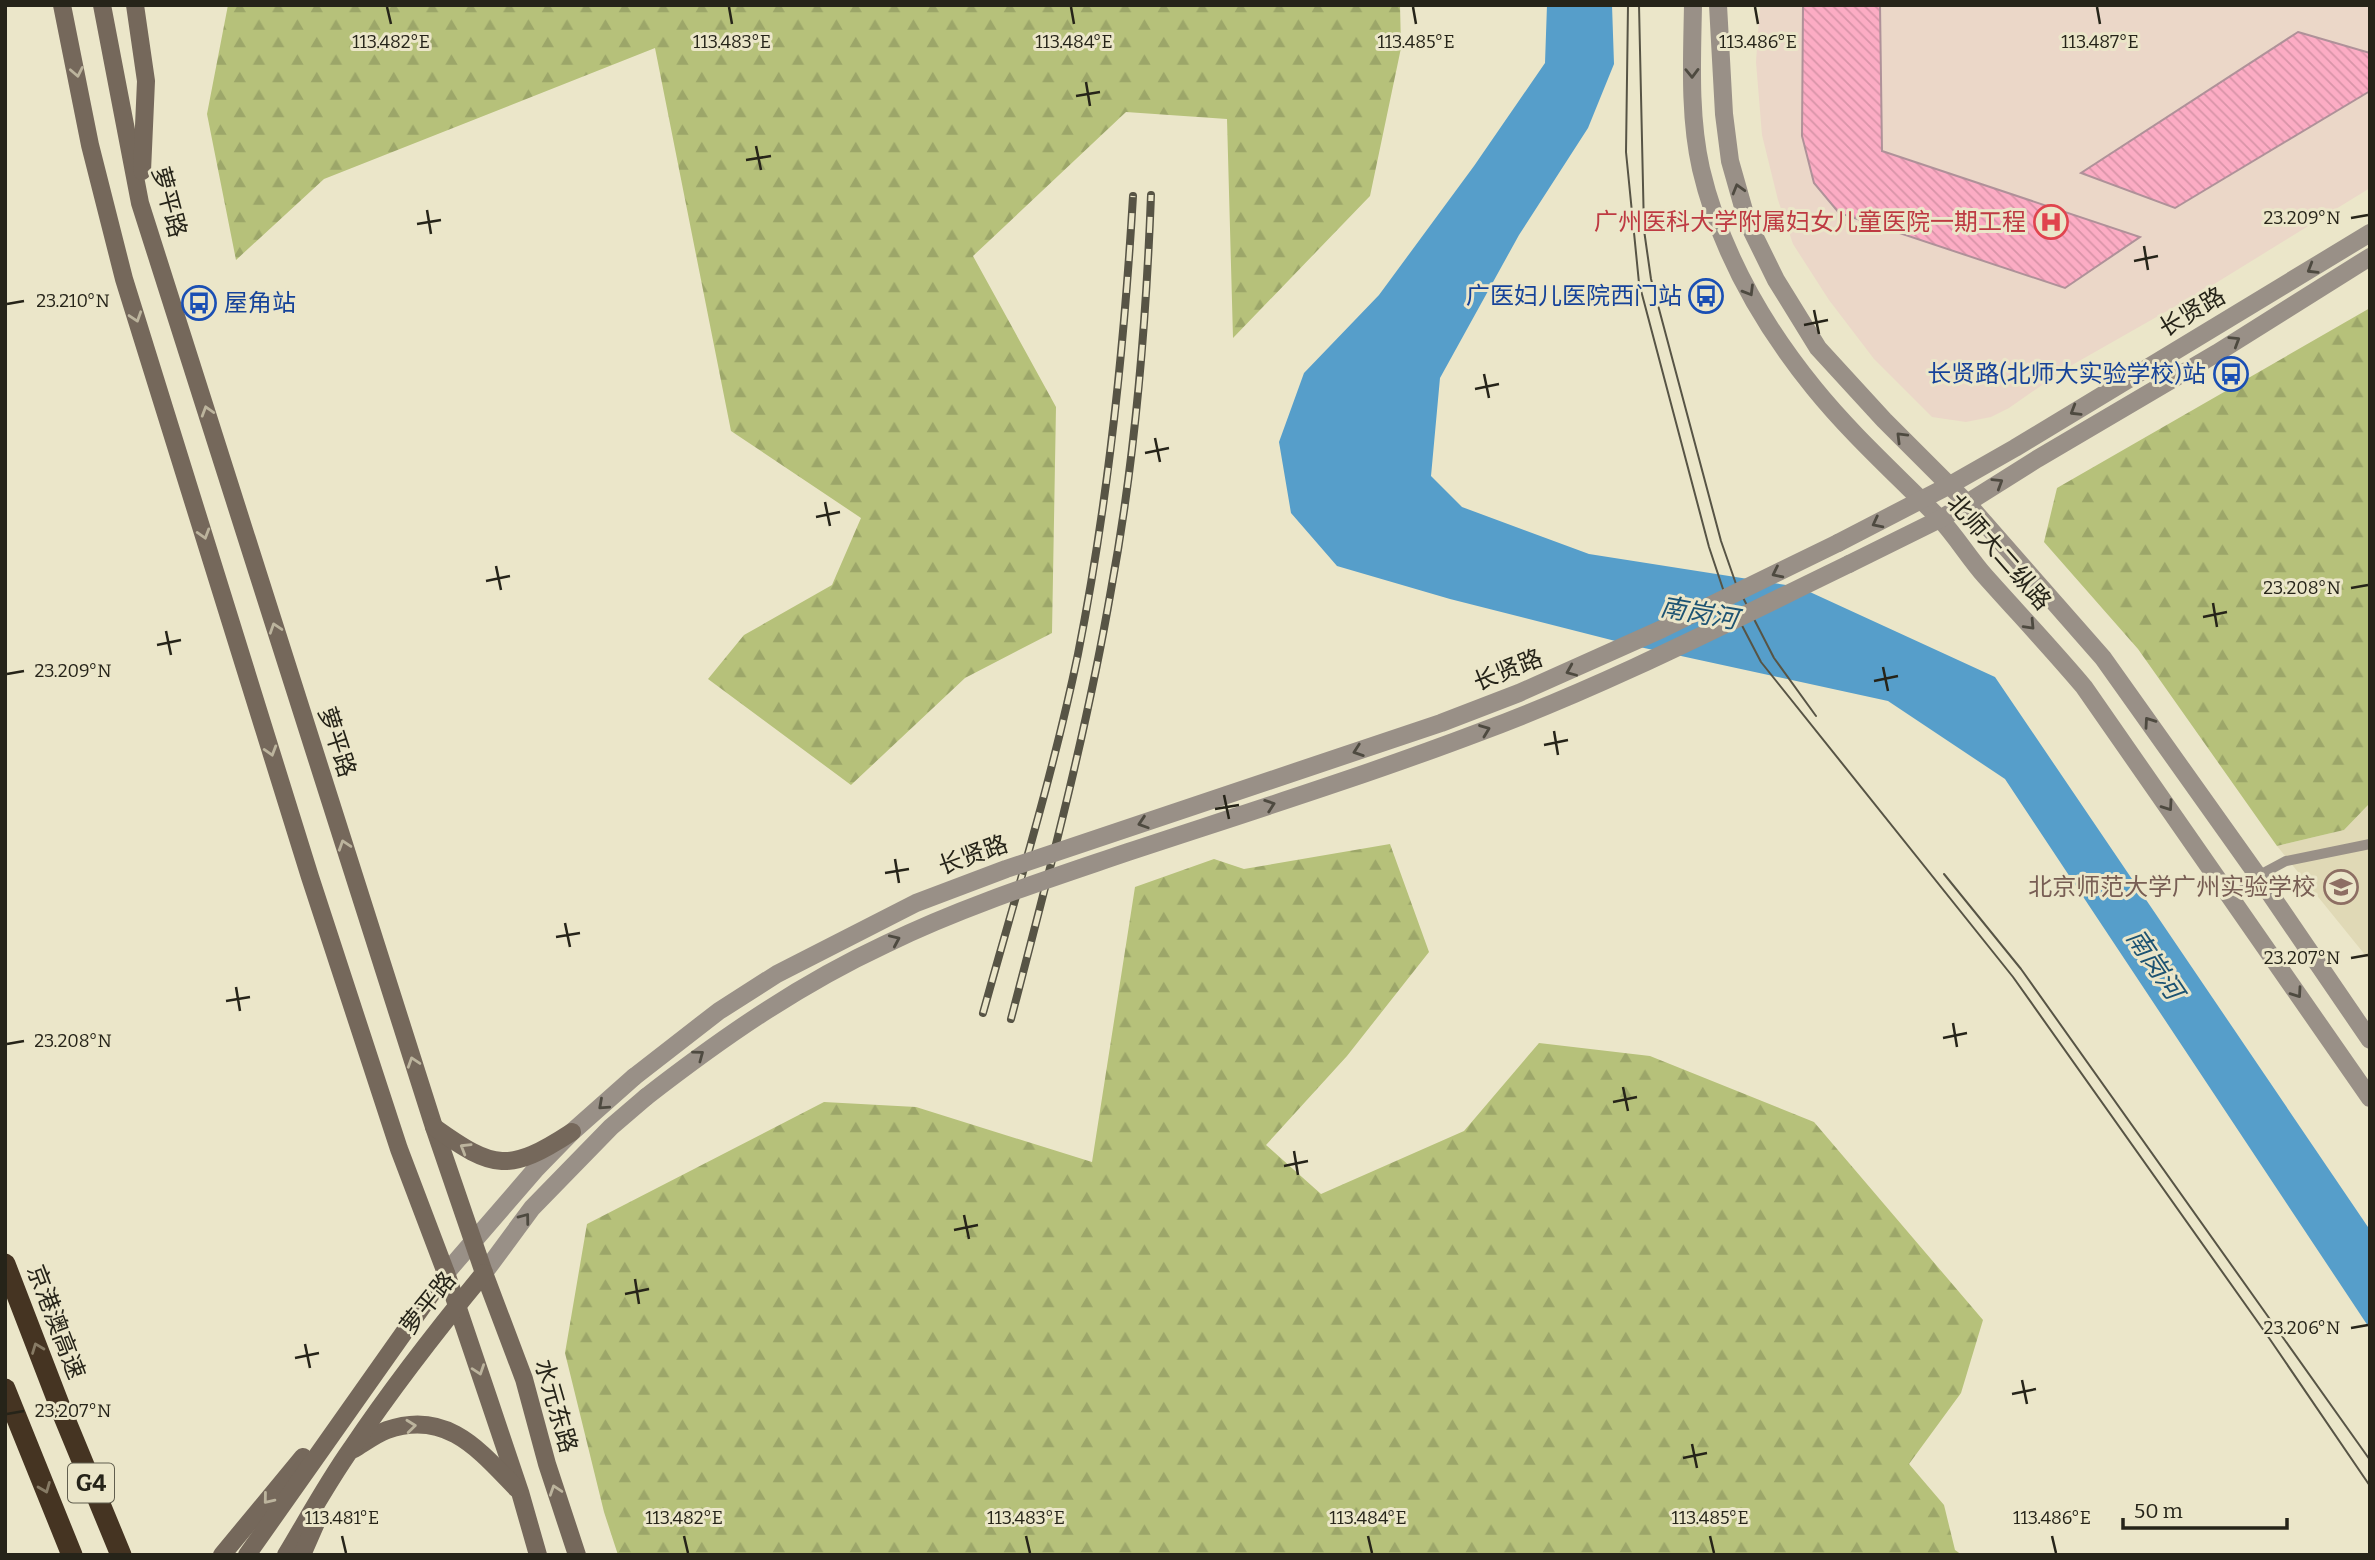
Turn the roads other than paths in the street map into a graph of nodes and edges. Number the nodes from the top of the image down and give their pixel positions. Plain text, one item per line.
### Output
1 (62, 5) edge
2 (102, 5) edge
3 (135, 5) edge
4 (1693, 5) edge
5 (1718, 5) edge
6 (140, 203) junction
7 (2370, 233) edge
8 (2370, 257) edge
9 (1950, 485) junction
10 (1920, 501) junction
11 (1967, 503) junction
12 (1940, 519) junction
13 (2370, 844) edge
14 (2258, 876) junction
15 (2232, 899) junction
16 (2370, 1040) edge
17 (2370, 1098) edge
18 (434, 1127) junction
19 (572, 1132) junction
20 (473, 1240) junction
21 (5, 1264) edge
22 (446, 1273) junction
23 (484, 1273) junction
24 (457, 1306) junction
25 (375, 1372) junction
26 (5, 1389) edge
27 (349, 1451) junction
28 (520, 1492) junction
29 (72, 1555) edge
30 (121, 1555) edge
31 (222, 1555) edge
32 (247, 1555) edge
33 (286, 1555) edge
34 (302, 1555) edge
35 (538, 1555) edge
36 (577, 1555) edge

1 -> 22 main road, 萝平路
2 - 6 main road, 萝平路
3 - 6 main road
4 -> 10 street, 北师大二纵路
9 -> 5 street, 北师大二纵路
18 -> 6 main road, 萝平路
7 -> 9 street, 长贤路
11 -> 8 street, 长贤路
9 - 10 street, 长贤路
9 - 11 street, 北师大二纵路
10 - 12 street, 北师大二纵路
10 -> 19 street, 长贤路, bridge
11 - 12 street, 长贤路
14 -> 11 street, 北师大二纵路
12 -> 15 street, 北师大二纵路
23 -> 12 street, 长贤路, bridge
13 - 14 lane
14 - 15 lane
14 - 16 street, 北师大二纵路
15 -> 17 street, 北师大二纵路
19 -> 18 main road
18 - 20 main road, 萝平路
19 - 20 street, 长贤路
20 - 22 street, 长贤路
20 - 23 main road, 萝平路
30 -> 21 highway, 京港澳高速 / G4
22 - 24 main road
22 - 25 main road, 萝平路
23 - 24 main road, 萝平路
36 -> 23 main road, 水元东路
24 - 27 main road, 萝平路
24 -> 28 main road
25 -> 31 main road, 萝平路
25 - 32 main road, 萝平路
26 -> 29 highway, G4
27 -> 28 main road
27 - 33 main road, 萝平路
27 - 34 main road, 萝平路
28 - 35 main road

